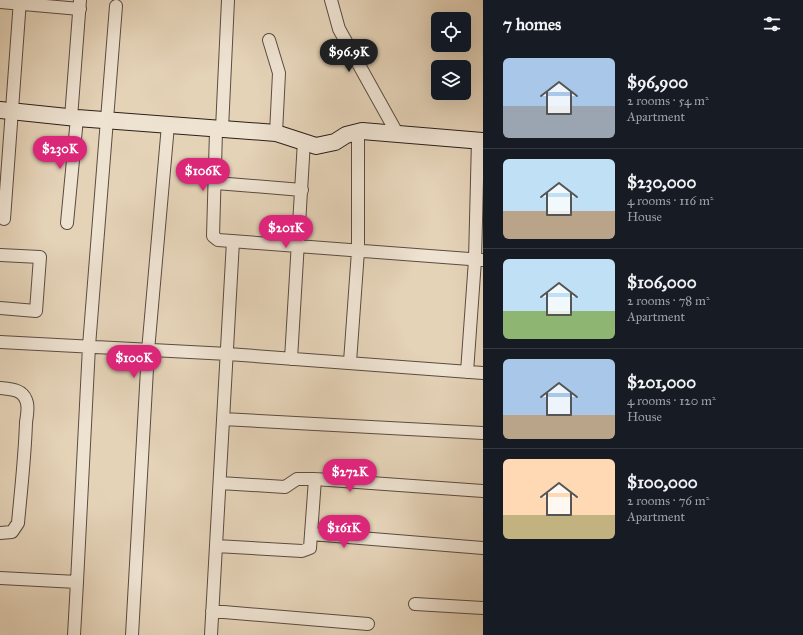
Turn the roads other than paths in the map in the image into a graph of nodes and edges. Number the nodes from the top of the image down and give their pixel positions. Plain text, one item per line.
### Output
1 (228, 0) edge
2 (331, 0) edge
3 (0, 2) edge
4 (20, 2) edge
5 (80, 5) edge
6 (116, 6) dead end
7 (269, 40) dead end
8 (6, 111) edge
9 (74, 118) junction
10 (108, 120) junction
11 (168, 125) junction
12 (219, 130) junction
13 (358, 132) junction
14 (276, 133) junction
15 (398, 135) junction
16 (481, 140) edge
17 (304, 141) junction
18 (216, 183) junction
19 (302, 190) junction
20 (4, 219) dead end
21 (67, 223) dead end
22 (233, 241) junction
23 (298, 247) junction
24 (358, 252) junction
25 (0, 255) edge
26 (479, 260) edge
27 (0, 308) edge
28 (0, 342) edge
29 (89, 346) junction
30 (148, 351) junction
31 (228, 354) junction
32 (291, 359) junction
33 (350, 362) junction
34 (467, 372) junction
35 (483, 373) edge
36 (0, 388) edge
37 (223, 420) junction
38 (483, 433) edge
39 (316, 480) junction
40 (220, 483) junction
41 (483, 491) edge
42 (0, 533) edge
43 (311, 534) junction
44 (216, 546) junction
45 (483, 548) edge
46 (0, 578) edge
47 (77, 582) junction
48 (415, 604) dead end
49 (483, 608) edge
50 (212, 611) junction
51 (368, 624) dead end
52 (74, 635) edge
53 (132, 635) edge
54 (211, 635) edge

1 - 12 street
2 - 15 street
3 - 4 street
4 - 5 street
4 - 8 street
5 - 9 street
6 - 10 street
7 - 14 street
8 - 9 street
8 - 20 street
9 - 10 street
9 - 21 street
10 - 11 street
10 - 29 street
11 - 12 street
11 - 30 street
12 - 14 street
12 - 18 street
13 - 15 street
13 - 17 street
13 - 24 street
14 - 17 street
15 - 16 street
16 - 26 street
17 - 19 street
18 - 19 street
18 - 22 street
19 - 23 street
22 - 23 street
22 - 31 street
23 - 24 street
23 - 32 street
24 - 26 street
24 - 33 street
25 - 27 street
26 - 34 street
28 - 29 street
29 - 30 street
29 - 47 street
30 - 31 street
30 - 53 street
31 - 32 street
31 - 37 street
32 - 33 street
33 - 34 street
34 - 35 street
36 - 42 street
37 - 38 street
37 - 40 street
39 - 40 street
39 - 41 street
39 - 43 street
40 - 44 street
43 - 44 street
43 - 45 street
44 - 50 street
46 - 47 street
47 - 52 street
48 - 49 street
50 - 51 street
50 - 54 street

